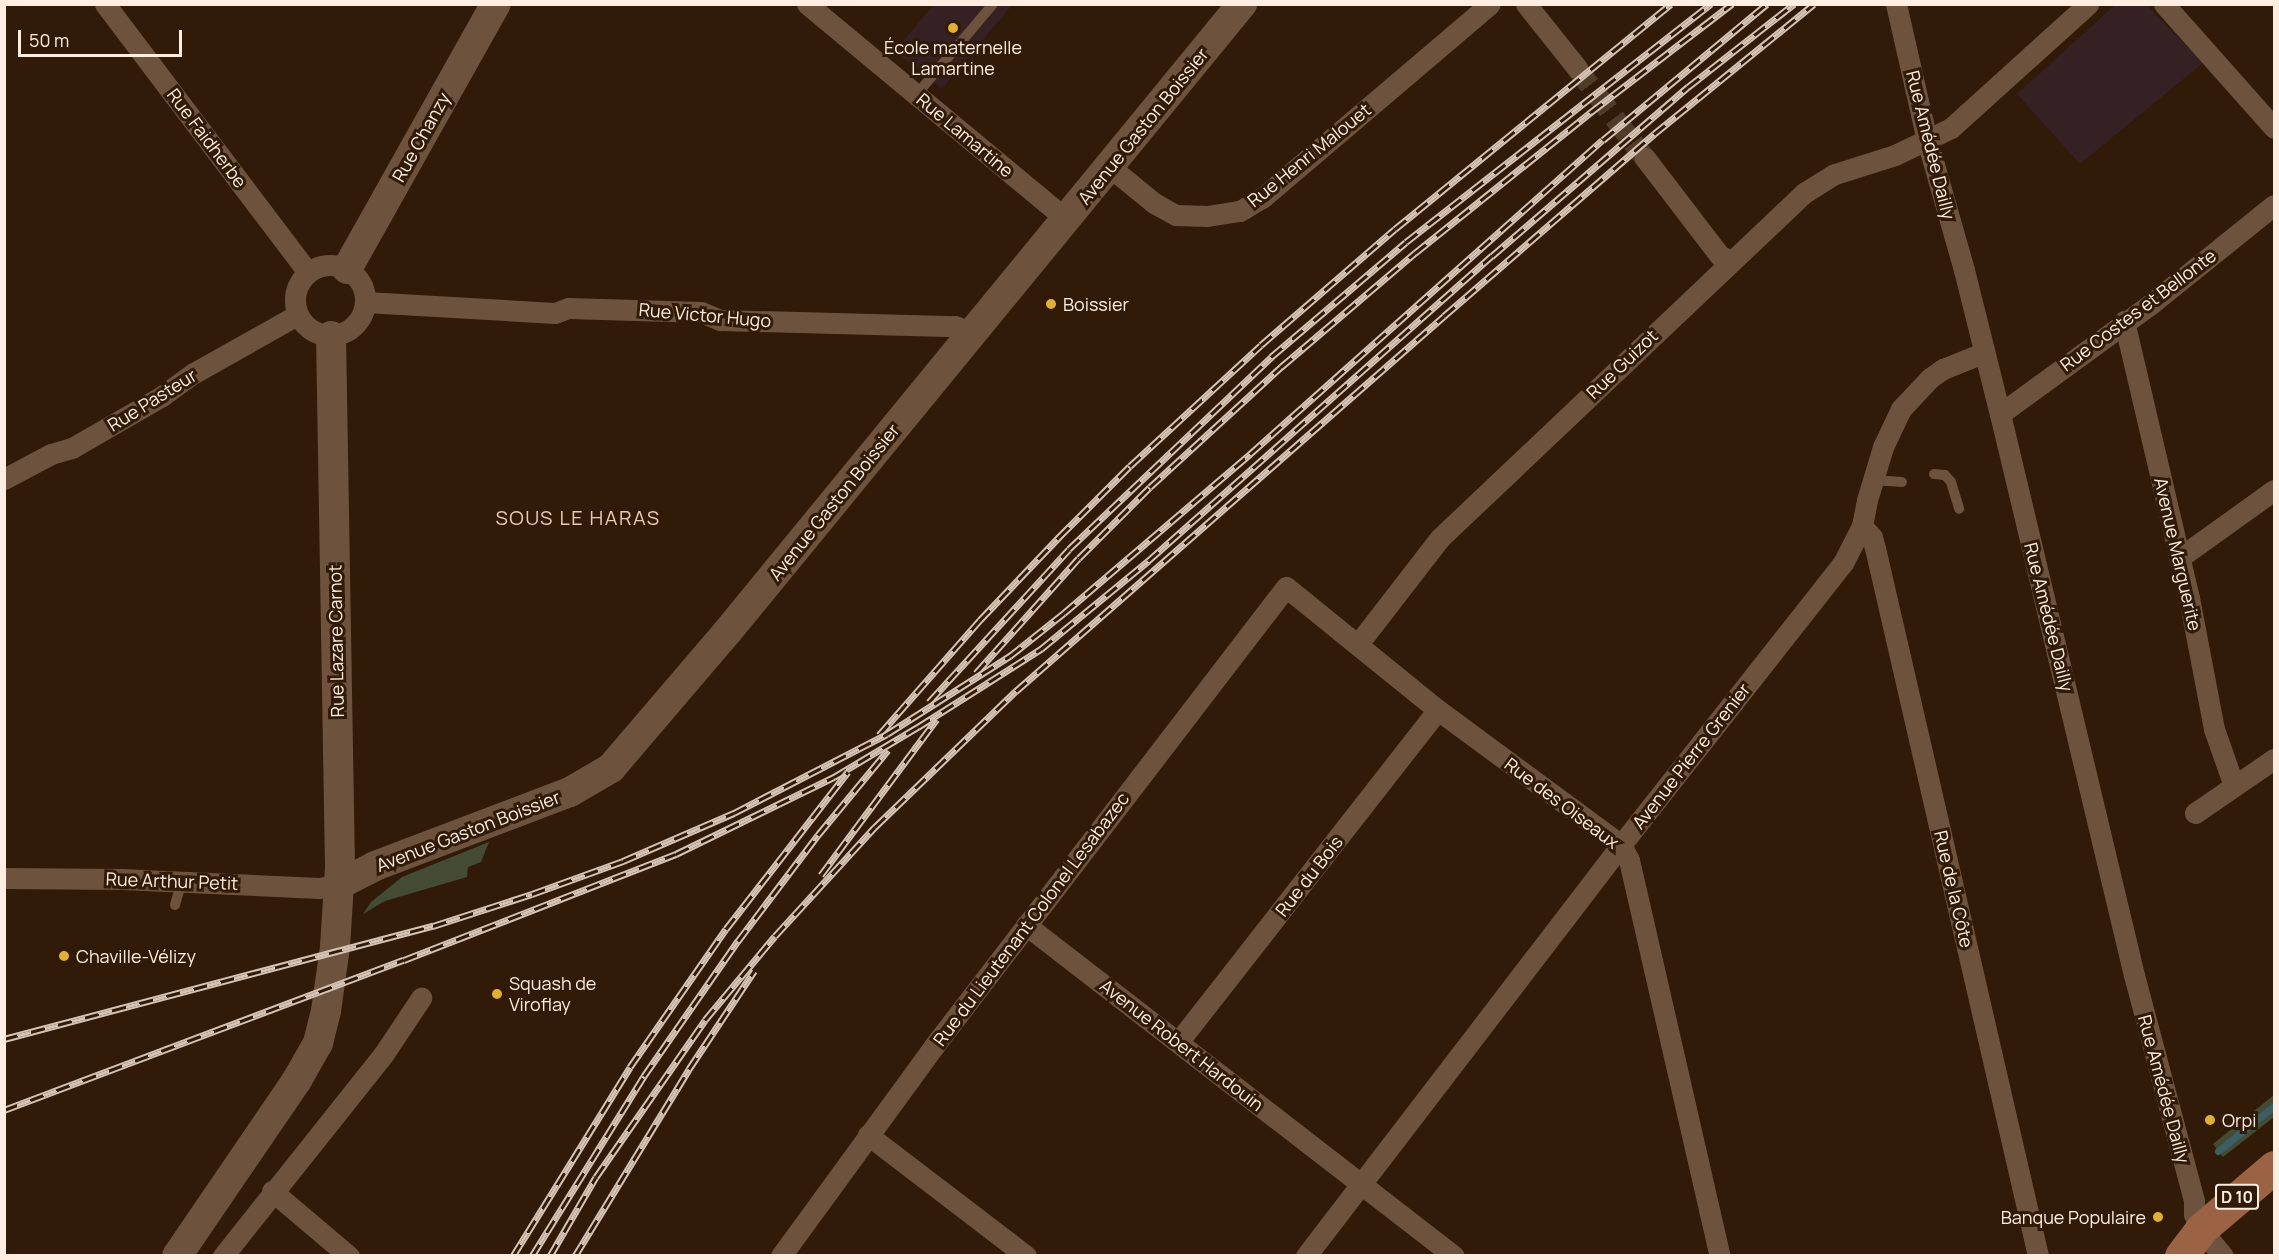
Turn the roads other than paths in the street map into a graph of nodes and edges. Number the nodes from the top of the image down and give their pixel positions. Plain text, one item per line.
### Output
1 (105, 4) edge
2 (496, 4) edge
3 (807, 4) edge
4 (993, 4) edge
5 (1242, 4) edge
6 (1490, 4) edge
7 (1526, 4) edge
8 (1896, 4) edge
9 (2088, 4) edge
10 (2164, 4) edge
11 (1577, 68) tunnel mouth
12 (917, 94) junction
13 (2274, 128) edge
14 (1927, 140) junction
15 (1645, 158) tunnel mouth
16 (1110, 167) junction
17 (2274, 205) edge
18 (1067, 220) junction
19 (1731, 260) junction
20 (347, 270) junction
21 (308, 272) junction
22 (365, 302) junction
23 (297, 315) junction
24 (2124, 321) junction
25 (972, 333) junction
26 (331, 336) junction
27 (1983, 353) junction
28 (2000, 414) junction
29 (1934, 474) dead end
30 (4, 479) edge
31 (1872, 480) junction
32 (1902, 482) dead end
33 (2274, 490) edge
34 (1959, 509) dead end
35 (1863, 525) junction
36 (2179, 558) junction
37 (1286, 587) joint
38 (1358, 644) junction
39 (1438, 710) junction
40 (2274, 759) edge
41 (2234, 786) junction
42 (2196, 813) dead end
43 (1620, 845) junction
44 (4, 878) edge
45 (182, 881) junction
46 (339, 884) junction
47 (175, 905) dead end
48 (1026, 925) junction
49 (421, 998) dead end
50 (1179, 1041) junction
51 (868, 1135) junction
52 (2274, 1167) edge
53 (1359, 1183) junction
54 (272, 1191) junction
55 (2201, 1228) junction
56 (177, 1256) edge
57 (223, 1256) edge
58 (349, 1256) edge
59 (781, 1256) edge
60 (1026, 1256) edge
61 (1306, 1256) edge
62 (1454, 1256) edge
63 (1720, 1256) edge
64 (2038, 1256) edge
65 (2181, 1256) edge
66 (2223, 1256) edge

1 - 21 street, Rue Faidherbe
2 - 20 street, Rue Chanzy
3 - 12 street, Rue Lamartine
4 - 12 lane
5 - 16 street, Avenue Gaston Boissier
6 - 16 street, Rue Henri Malouet
7 - 11 street
8 - 14 street, Rue Amédée Dailly
9 - 14 street, Rue Guizot
10 - 13 street
12 - 18 street, Rue Lamartine
14 - 19 street, Rue Guizot
14 - 27 street, Rue Amédée Dailly
15 - 19 street
16 - 18 street, Avenue Gaston Boissier
17 - 24 street, Rue Costes et Bellonte
18 - 25 street, Avenue Gaston Boissier
19 - 38 street, Rue Guizot
20 - 21 street
20 - 22 street
21 - 23 street
22 - 25 street, Rue Victor Hugo
22 - 26 street
23 - 26 street
23 - 30 street, Rue Pasteur
24 - 28 street, Rue Costes et Bellonte
24 - 36 street, Avenue Marguerite
25 - 46 street, Avenue Gaston Boissier
26 - 46 street, Rue Lazare Carnot
27 - 28 street, Rue Amédée Dailly
27 - 31 street, Avenue Pierre Grenier
28 - 55 street, Rue Amédée Dailly
29 - 34 lane
31 - 32 lane
31 - 35 street, Avenue Pierre Grenier
33 - 36 street
35 - 43 street, Avenue Pierre Grenier
35 - 64 street, Rue de la Côte
36 - 41 street, Avenue Marguerite
37 - 38 street, Rue des Oiseaux
37 - 48 street, Rue du Lieutenant Colonel Lesabazec
38 - 39 street, Rue des Oiseaux
39 - 43 street, Rue des Oiseaux
39 - 50 street, Rue du Bois
40 - 41 street
41 - 42 street
43 - 53 street, Avenue Pierre Grenier
43 - 63 street, Rue des Oiseaux
44 - 45 street, Rue Arthur Petit
45 - 46 street, Rue Arthur Petit
45 - 47 lane
46 - 56 street, Rue Lazare Carnot
48 - 50 street, Avenue Robert Hardouin
48 - 51 street, Rue du Lieutenant Colonel Lesabazec
49 - 54 street
50 - 53 street, Avenue Robert Hardouin
51 - 59 street, Rue du Lieutenant Colonel Lesabazec
51 - 60 street
52 - 55 main road, D 10
53 - 61 street, Avenue Pierre Grenier
53 - 62 street, Avenue Robert Hardouin
54 - 57 street
54 - 58 street
55 - 65 main road, D 10
55 - 66 street

